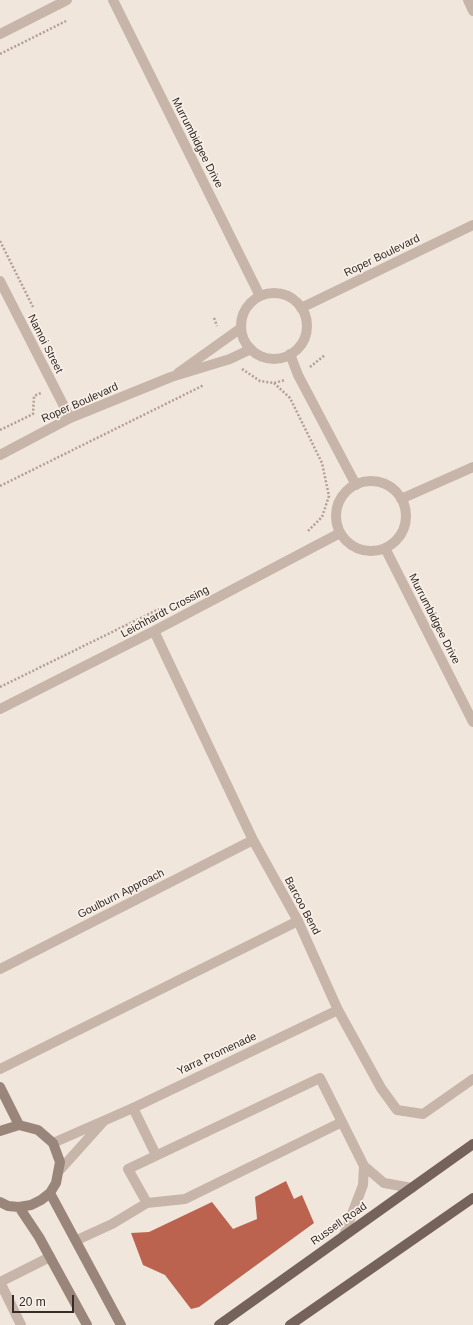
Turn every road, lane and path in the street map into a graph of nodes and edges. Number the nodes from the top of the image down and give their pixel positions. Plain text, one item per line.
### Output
1 (67, 0) edge
2 (113, 0) edge
3 (468, 0) edge
4 (473, 11) edge
5 (66, 21) dead end
6 (0, 34) edge
7 (0, 54) edge
8 (473, 225) edge
9 (0, 281) edge
10 (260, 296) junction
11 (302, 308) junction
12 (214, 318) dead end
13 (241, 328) junction
14 (222, 341) junction
15 (251, 349) junction
16 (290, 354) junction
17 (326, 355) dead end
18 (230, 359) junction
19 (239, 373) dead end
20 (245, 373) junction
21 (298, 376) junction
22 (171, 377) junction
23 (274, 383) junction
24 (206, 384) dead end
25 (54, 387) junction
26 (70, 418) junction
27 (0, 430) edge
28 (0, 455) edge
29 (473, 467) edge
30 (0, 486) edge
31 (356, 486) junction
32 (401, 498) junction
33 (307, 533) dead end
34 (340, 533) junction
35 (385, 548) junction
36 (161, 608) dead end
37 (154, 632) junction
38 (0, 687) edge
39 (0, 709) edge
40 (473, 722) edge
41 (253, 840) junction
42 (298, 922) junction
43 (0, 969) edge
44 (338, 1010) junction
45 (0, 1069) edge
46 (473, 1079) edge
47 (0, 1088) edge
48 (133, 1108) junction
49 (106, 1119) junction
50 (342, 1122) junction
51 (19, 1125) junction
52 (0, 1130) edge
53 (53, 1143) junction
54 (473, 1144) edge
55 (156, 1155) junction
56 (364, 1166) junction
57 (59, 1171) junction
58 (412, 1188) junction
59 (50, 1193) junction
60 (473, 1198) edge
61 (0, 1202) edge
62 (147, 1203) junction
63 (19, 1207) junction
64 (344, 1235) junction
65 (77, 1240) junction
66 (50, 1257) junction
67 (0, 1282) edge
68 (310, 1311) junction
69 (21, 1325) edge
70 (87, 1325) edge
71 (121, 1325) edge
72 (219, 1325) edge
73 (290, 1325) edge
74 (295, 1325) edge

1 - 6 street
2 - 10 street, Murrumbidgee Drive
3 - 4 street
5 - 7 path
8 - 11 street, Roper Boulevard
9 - 25 street, Namoi Street
10 - 11 street
10 - 13 street
11 - 16 street
12 - 14 path
13 - 14 street, Roper Boulevard
13 - 15 street
14 - 22 street, Roper Boulevard
15 - 16 street
15 - 18 street, Roper Boulevard
16 - 21 street
17 - 21 path
18 - 20 path
18 - 22 street, Roper Boulevard
19 - 20 path
20 - 23 path
21 - 23 path
21 - 31 street
22 - 26 street, Roper Boulevard
23 - 33 path
24 - 30 path
25 - 26 street, Namoi Street
25 - 27 path
26 - 28 street, Roper Boulevard
29 - 32 street
31 - 32 street
31 - 34 street
32 - 35 street
34 - 35 street
34 - 37 street, Leichhardt Crossing
35 - 40 street, Murrumbidgee Drive
36 - 38 path
37 - 39 street, Leichhardt Crossing
37 - 41 street, Barcoo Bend
41 - 42 street, Barcoo Bend
41 - 43 street, Goulburn Approach
42 - 44 street, Barcoo Bend
42 - 45 street
44 - 46 street, Barcoo Bend
44 - 48 street, Yarra Promenade
47 - 51 street
48 - 49 street, Yarra Promenade
48 - 55 street
49 - 53 street, Yarra Promenade
49 - 57 street, Yarra Promenade
50 - 55 street
50 - 56 street
50 - 62 street
51 - 52 street
51 - 53 street
53 - 57 street
54 - 58 main road, Russell Road
55 - 62 street
56 - 58 street
56 - 64 street
57 - 59 street
58 - 64 main road, Russell Road
59 - 63 street
59 - 65 street
60 - 68 main road
61 - 63 street
62 - 65 street
63 - 66 street
64 - 72 main road, Russell Road
65 - 71 street
66 - 67 street
66 - 70 street
67 - 69 street
68 - 73 main road
68 - 74 main road

